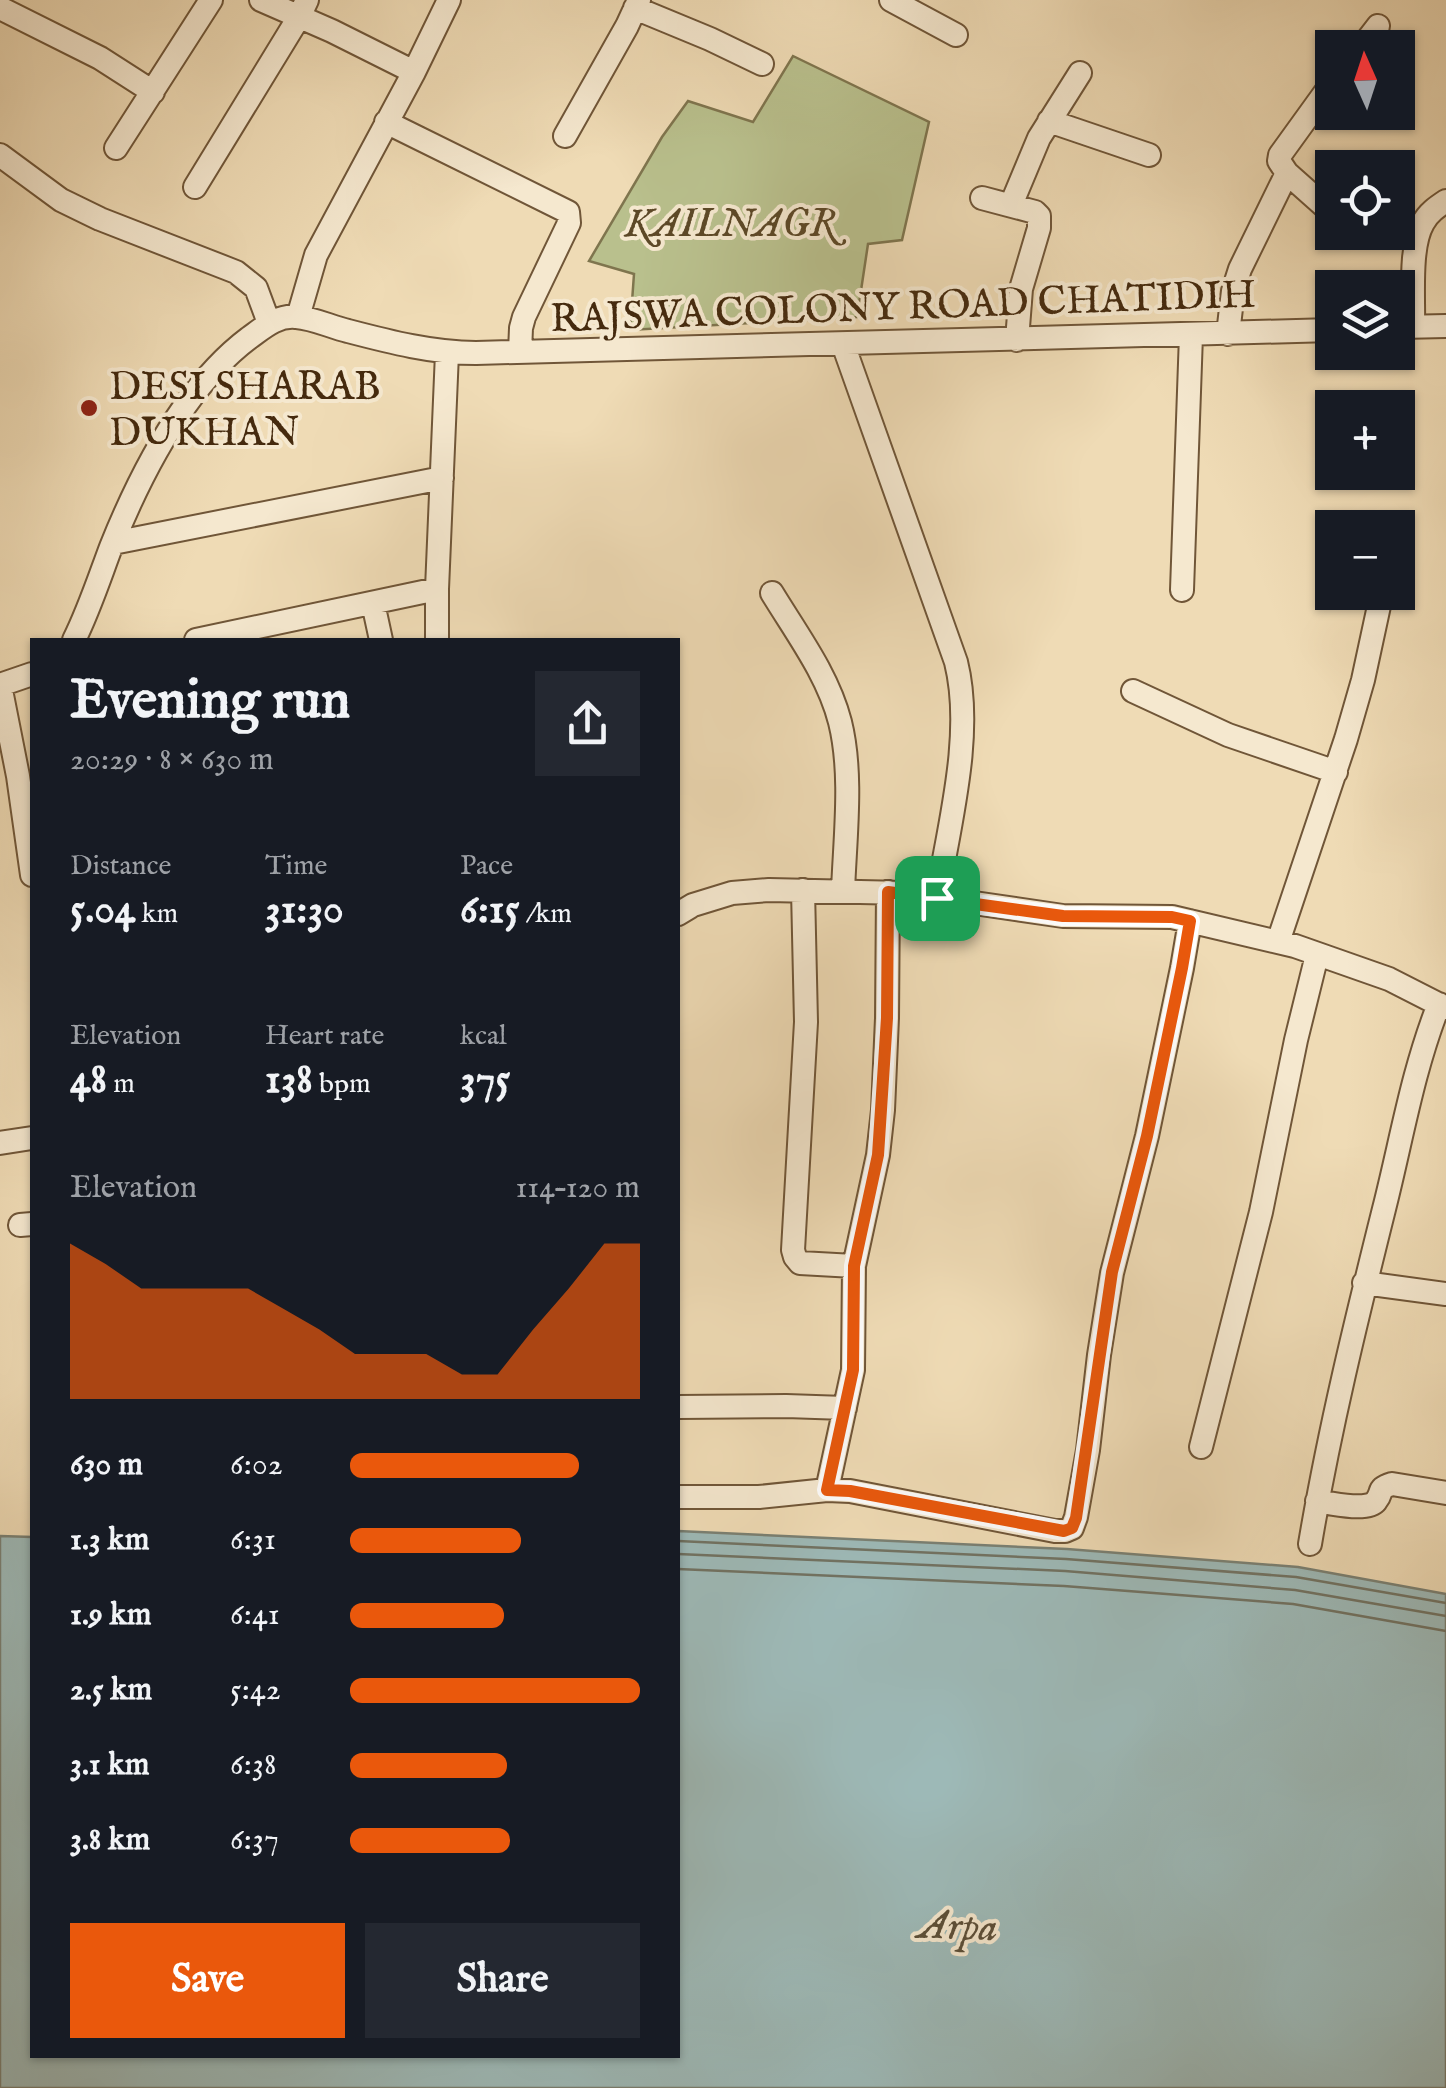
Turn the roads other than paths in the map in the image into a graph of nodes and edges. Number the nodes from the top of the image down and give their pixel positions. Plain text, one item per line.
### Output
1 (211, 0) edge
2 (261, 0) edge
3 (449, 0) edge
4 (891, 0) edge
5 (637, 4) edge
6 (922, 7) edge
7 (0, 8) edge
8 (303, 8) edge
9 (1378, 26) dead end
10 (1375, 30) edge
11 (956, 35) dead end
12 (762, 64) dead end
13 (414, 72) junction
14 (1080, 73) dead end
15 (153, 92) junction
16 (1315, 107) edge
17 (1049, 121) junction
18 (386, 122) junction
19 (566, 136) dead end
20 (116, 148) dead end
21 (0, 155) edge
22 (1149, 155) dead end
23 (1287, 173) junction
24 (195, 188) dead end
25 (982, 198) dead end
26 (1315, 198) edge
27 (1446, 201) edge
28 (1011, 206) junction
29 (1412, 270) edge
30 (298, 317) junction
31 (270, 323) junction
32 (1446, 326) edge
33 (1415, 327) edge
34 (1315, 331) edge
35 (1228, 334) junction
36 (1191, 335) junction
37 (1017, 340) junction
38 (843, 344) junction
39 (520, 352) junction
40 (447, 353) junction
41 (442, 478) junction
42 (112, 543) junction
43 (437, 589) junction
44 (1182, 590) dead end
45 (772, 593) dead end
46 (373, 603) junction
47 (1378, 610) edge
48 (75, 638) edge
49 (206, 638) edge
50 (382, 638) edge
51 (437, 638) edge
52 (30, 675) edge
53 (0, 685) edge
54 (1133, 691) dead end
55 (1336, 772) junction
56 (30, 862) edge
57 (802, 890) junction
58 (844, 891) junction
59 (888, 892) junction
60 (937, 898) junction
61 (680, 913) edge
62 (1190, 921) junction
63 (1278, 942) junction
64 (1318, 955) junction
65 (1443, 1006) edge
66 (30, 1138) edge
67 (0, 1143) edge
68 (854, 1266) junction
69 (1364, 1283) junction
70 (1446, 1294) edge
71 (680, 1408) edge
72 (846, 1408) junction
73 (1201, 1447) dead end
74 (827, 1490) junction
75 (1446, 1492) edge
76 (680, 1497) edge
77 (1317, 1502) junction
78 (1310, 1544) dead end

1 - 15 street
2 - 8 street
3 - 13 street
4 - 6 street
5 - 12 street
5 - 19 street
6 - 11 street
7 - 15 street
8 - 13 street
8 - 24 street
9 - 10 street
13 - 18 street
14 - 17 street
15 - 20 street
16 - 23 street
17 - 22 street
17 - 28 street
18 - 30 street
18 - 39 street
21 - 31 street
23 - 26 street
23 - 35 street
25 - 28 street
27 - 29 street
28 - 37 street
30 - 31 street
30 - 40 street, RAJSWA COLONY ROAD CHATIDIH
31 - 42 street
32 - 33 street
34 - 35 street, RAJSWA COLONY ROAD CHATIDIH
35 - 36 street, RAJSWA COLONY ROAD CHATIDIH
36 - 37 street, RAJSWA COLONY ROAD CHATIDIH
36 - 44 street
37 - 38 street, RAJSWA COLONY ROAD CHATIDIH
38 - 39 street, RAJSWA COLONY ROAD CHATIDIH
38 - 60 street
39 - 40 street, RAJSWA COLONY ROAD CHATIDIH
40 - 41 street
41 - 42 street
41 - 43 street
42 - 48 street
43 - 46 street
43 - 51 street
45 - 58 street
46 - 49 street
46 - 50 street
47 - 55 street
52 - 53 street
53 - 56 street
54 - 55 street
55 - 63 street
57 - 58 street
57 - 61 street
57 - 68 street
58 - 59 street
59 - 60 street
59 - 68 street
60 - 62 street
62 - 63 street
62 - 74 street
63 - 64 street
64 - 65 street
64 - 73 street
65 - 69 street
66 - 67 street
68 - 72 street
69 - 70 street
69 - 77 street
71 - 72 street
72 - 74 street
74 - 76 street
75 - 77 street
77 - 78 street

